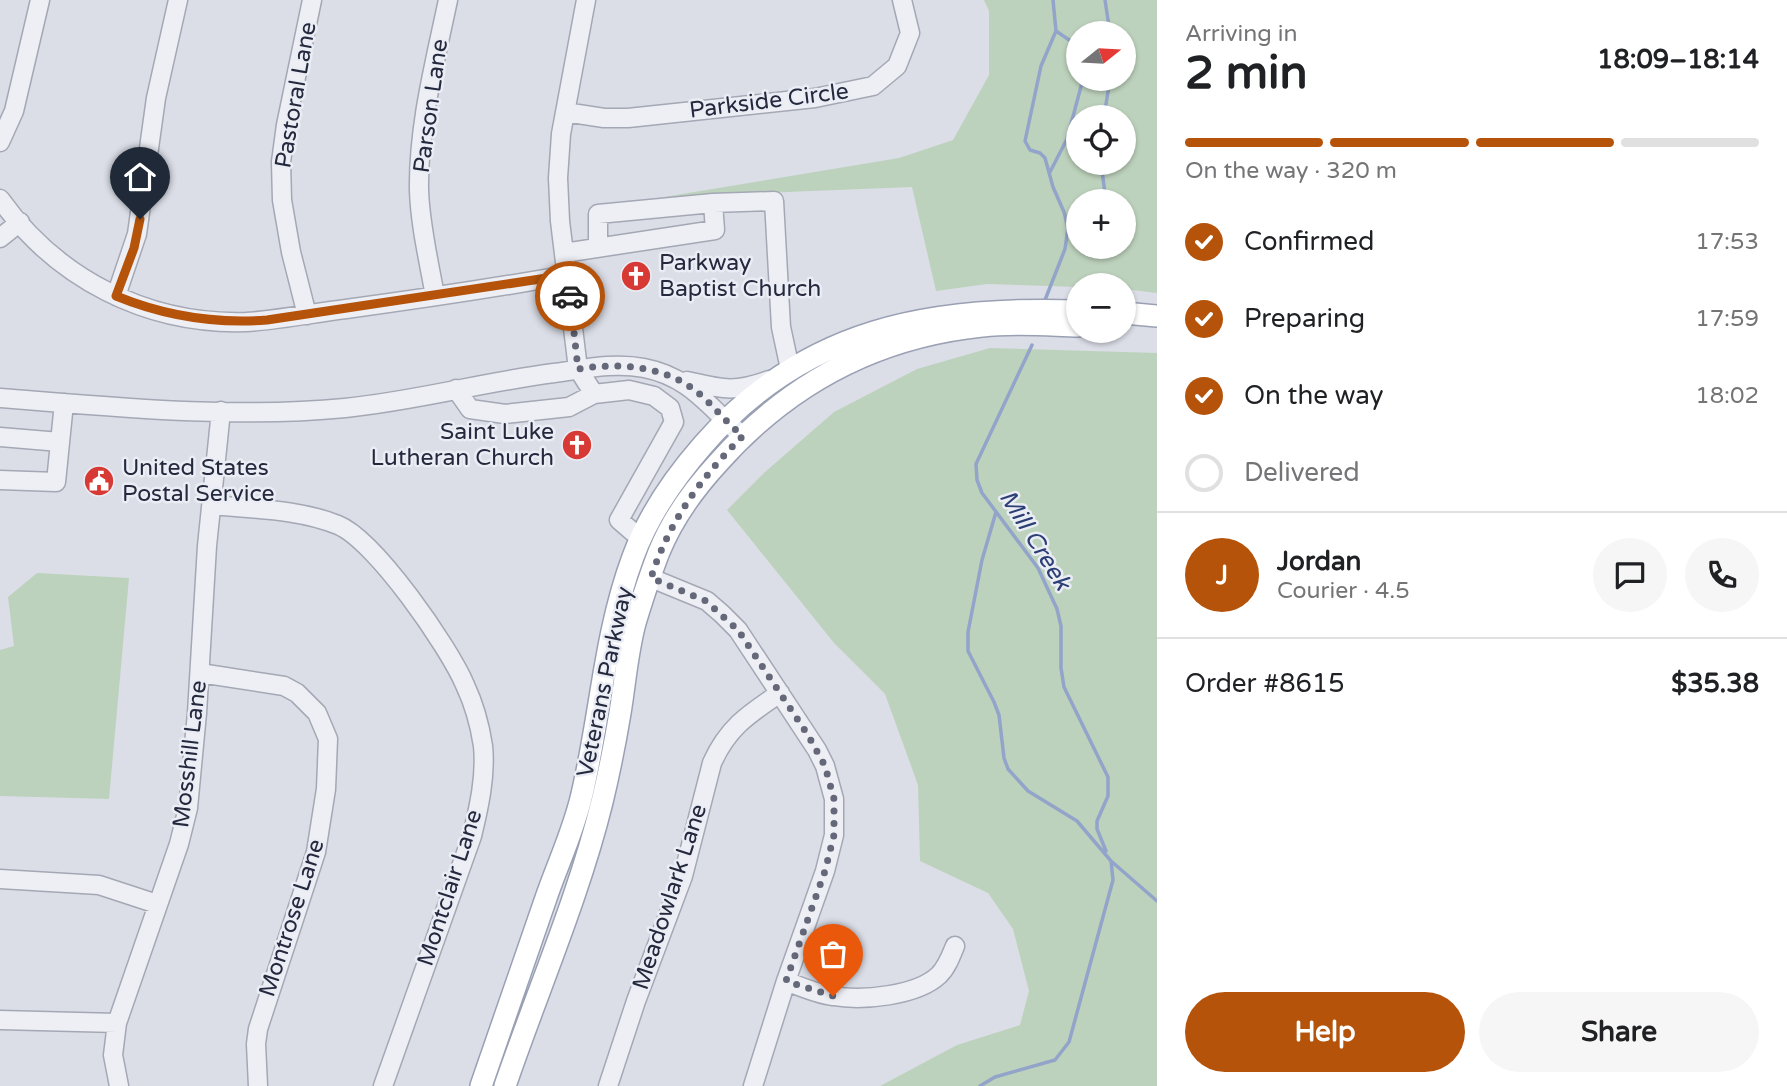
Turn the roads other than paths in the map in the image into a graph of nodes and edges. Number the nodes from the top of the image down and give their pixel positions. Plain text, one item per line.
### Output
1 (40, 0) edge
2 (178, 0) edge
3 (312, 0) edge
4 (448, 0) edge
5 (586, 0) edge
6 (902, 0) edge
7 (565, 112) junction
8 (0, 142) edge
9 (0, 199) edge
10 (713, 203) junction
11 (20, 222) junction
12 (0, 238) edge
13 (598, 247) junction
14 (564, 253) junction
15 (567, 275) junction
16 (116, 296) junction
17 (435, 296) junction
18 (1066, 311) edge
19 (307, 314) junction
20 (1136, 314) edge
21 (1157, 316) edge
22 (1066, 326) edge
23 (1136, 328) edge
24 (1157, 329) edge
25 (578, 369) junction
26 (785, 373) junction
27 (677, 379) junction
28 (456, 389) junction
29 (594, 394) junction
30 (0, 398) edge
31 (64, 403) junction
32 (220, 411) junction
33 (725, 421) junction
34 (743, 436) junction
35 (0, 437) edge
36 (60, 442) junction
37 (0, 480) edge
38 (212, 505) junction
39 (641, 539) junction
40 (651, 578) junction
41 (200, 673) junction
42 (780, 693) junction
43 (0, 879) edge
44 (157, 904) junction
45 (955, 946) dead end
46 (786, 981) junction
47 (0, 1020) edge
48 (117, 1023) junction
49 (481, 1084) edge
50 (118, 1086) edge
51 (258, 1086) edge
52 (383, 1086) edge
53 (505, 1086) edge
54 (608, 1086) edge
55 (753, 1086) edge

1 - 8 street
2 - 16 street
3 - 19 street, Pastoral Lane
4 - 17 street, Parson Lane
5 - 7 street
6 - 7 street, Parkside Circle
7 - 14 street
9 - 11 street
10 - 13 street
10 - 13 street
10 - 26 street
11 - 12 street
11 - 16 street
13 - 14 street
14 - 15 street
15 - 17 street
15 - 25 street
16 - 19 street
17 - 19 street
18 - 26 main road, Veterans Parkway
20 - 21 main road
22 - 34 main road, Veterans Parkway
23 - 24 main road
25 - 27 street
25 - 28 street
25 - 29 street
26 - 27 street
26 - 33 main road, Veterans Parkway
27 - 33 street
28 - 29 street
28 - 32 street
29 - 39 street
30 - 31 street
31 - 32 street
31 - 36 street
32 - 38 street, Mosshill Lane
33 - 34 street
33 - 39 main road, Veterans Parkway
34 - 40 main road, Veterans Parkway
35 - 36 street
36 - 37 street
38 - 41 street, Mosshill Lane
38 - 52 street, Montclair Lane
39 - 49 main road, Veterans Parkway
40 - 42 street
40 - 53 main road, Veterans Parkway
41 - 44 street, Mosshill Lane
41 - 51 street, Montrose Lane
42 - 46 street
42 - 54 street, Meadowlark Lane
43 - 44 street
44 - 48 street, Mosshill Lane
45 - 46 street
46 - 55 street
47 - 48 street
48 - 50 street, Mosshill Lane
49 - 53 street

